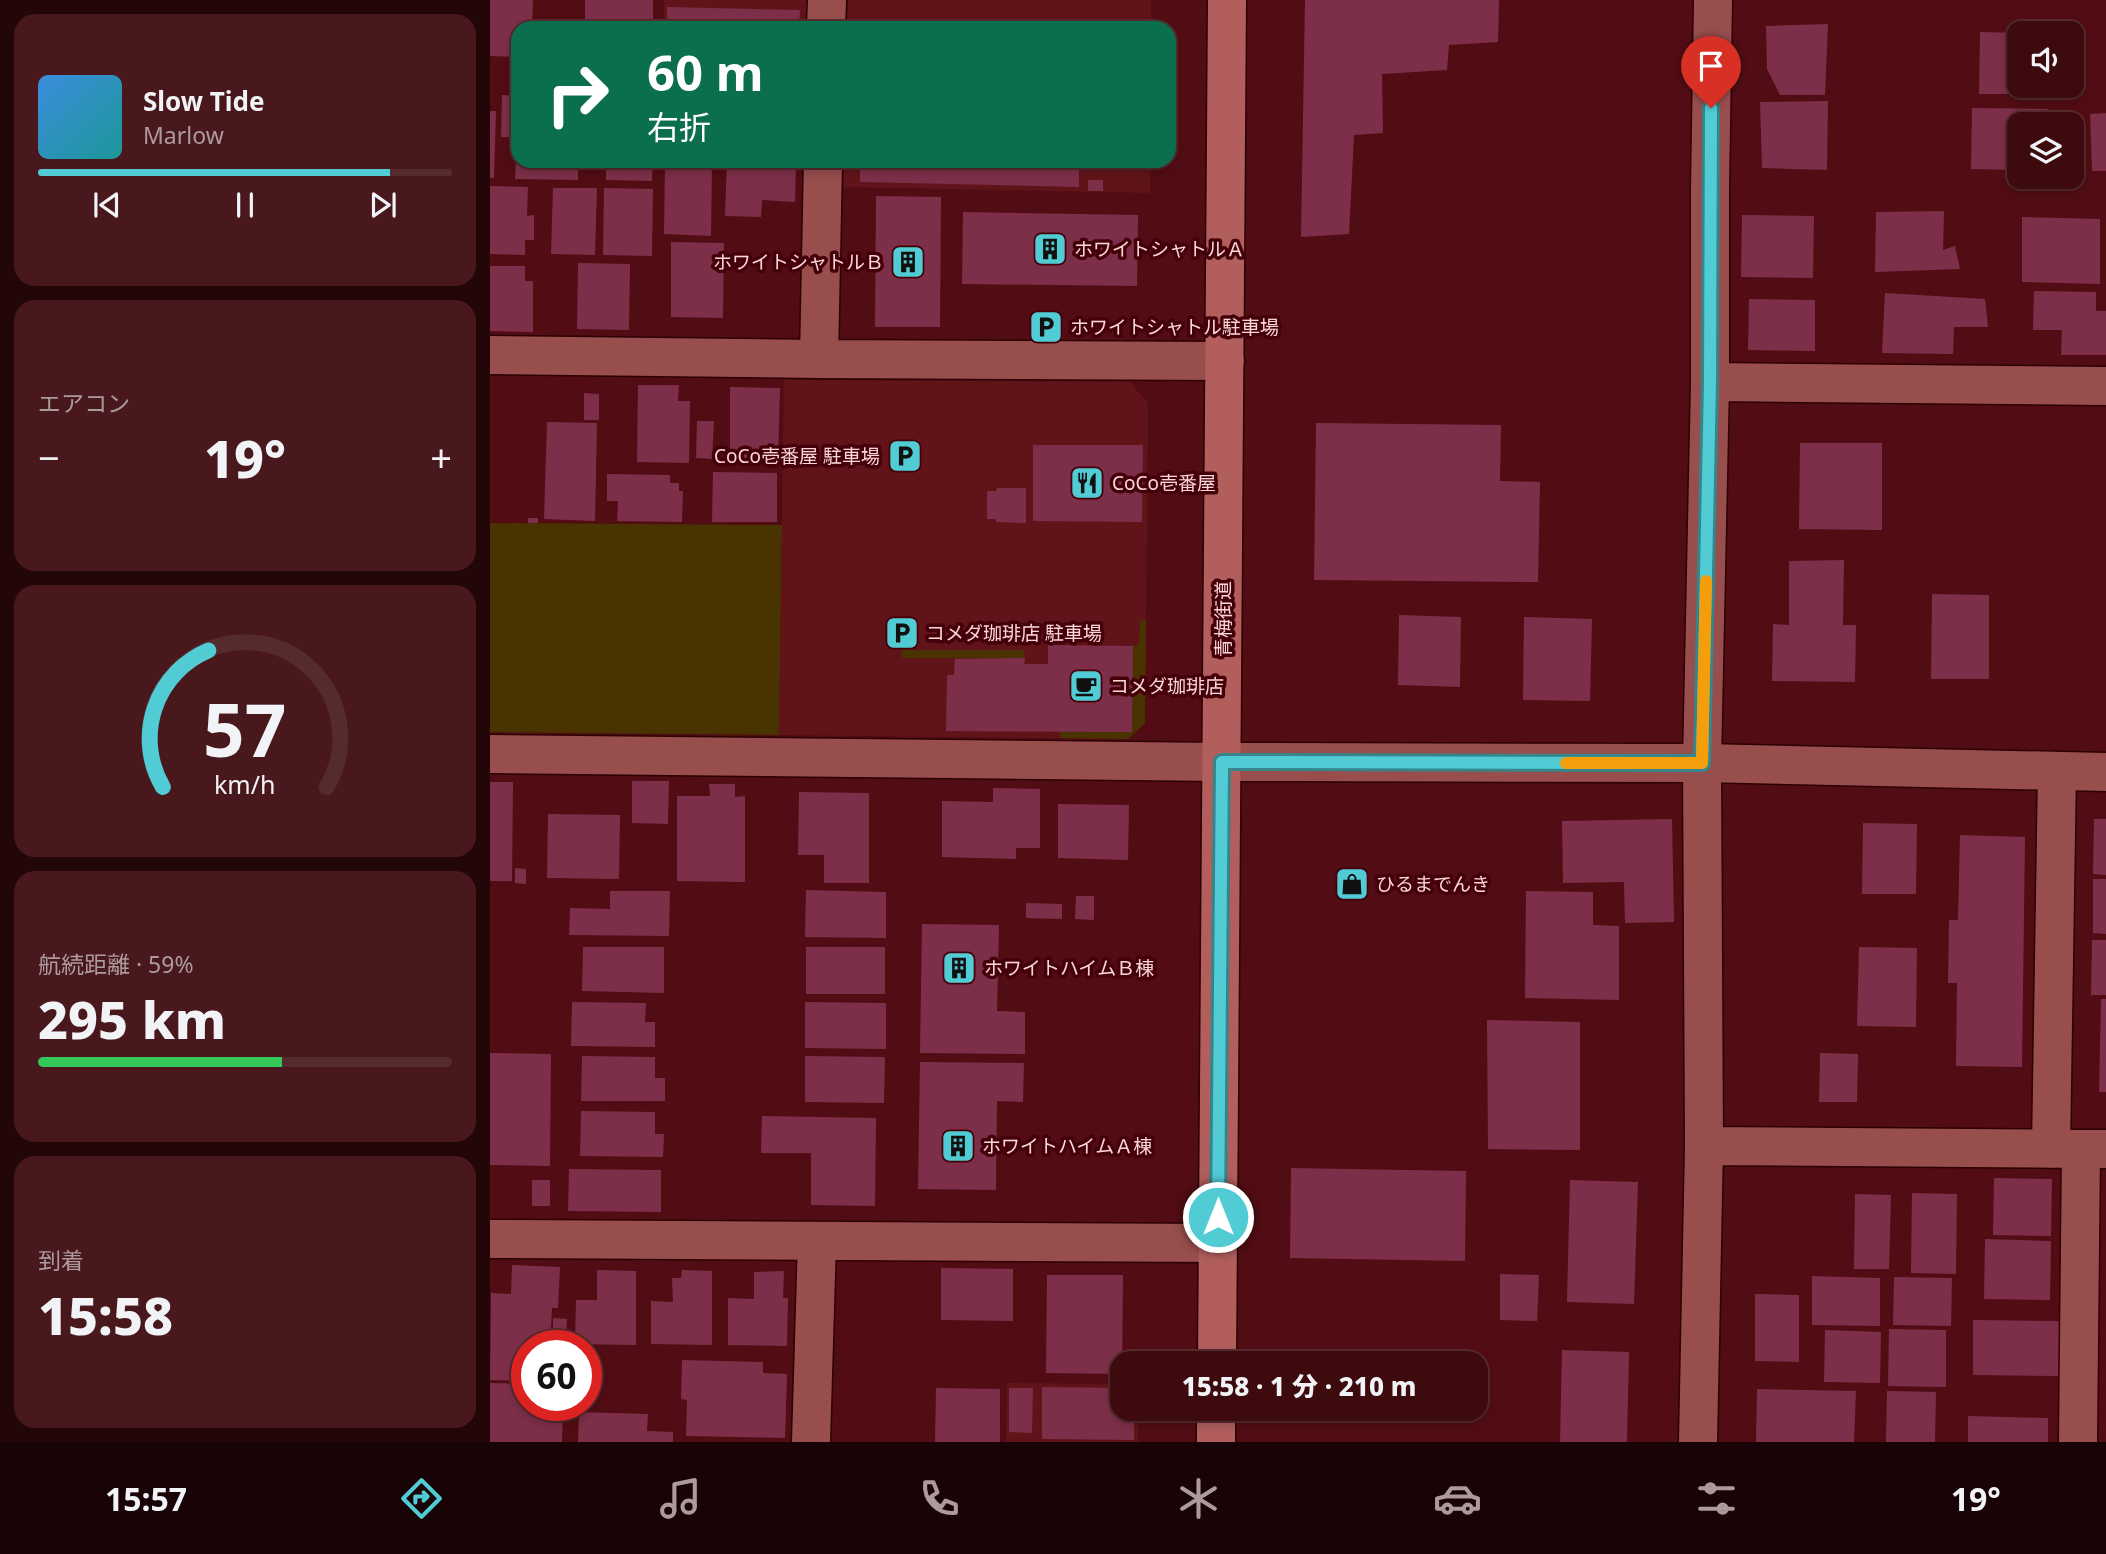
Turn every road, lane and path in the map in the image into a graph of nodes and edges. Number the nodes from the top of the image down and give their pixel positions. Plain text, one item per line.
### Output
1 (827, 0) edge
2 (1227, 0) edge
3 (1713, 0) edge
4 (826, 21) edge
5 (823, 168) edge
6 (490, 355) edge
7 (818, 359) junction
8 (1224, 361) junction
9 (1710, 382) junction
10 (2106, 386) edge
11 (490, 754) edge
12 (1222, 762) junction
13 (1702, 763) junction
14 (2057, 771) junction
15 (2106, 772) edge
16 (1704, 1146) junction
17 (2079, 1149) edge
18 (490, 1239) edge
19 (817, 1241) junction
20 (1218, 1243) junction
21 (1217, 1351) edge
22 (1216, 1421) edge
23 (811, 1442) edge
24 (1216, 1442) edge
25 (1698, 1442) edge
26 (2078, 1442) edge

1 - 4 street
2 - 8 main road, 青梅街道
3 - 9 street
5 - 7 street
6 - 7 street
7 - 8 street
8 - 12 main road, 青梅街道
9 - 10 street
9 - 13 street
11 - 12 street
12 - 13 street
12 - 20 main road, 青梅街道
13 - 14 street
13 - 16 street
14 - 15 street
14 - 17 street
16 - 17 street
16 - 25 street
17 - 26 street
18 - 19 street
19 - 20 street
19 - 23 street
20 - 21 main road, 青梅街道
22 - 24 main road

